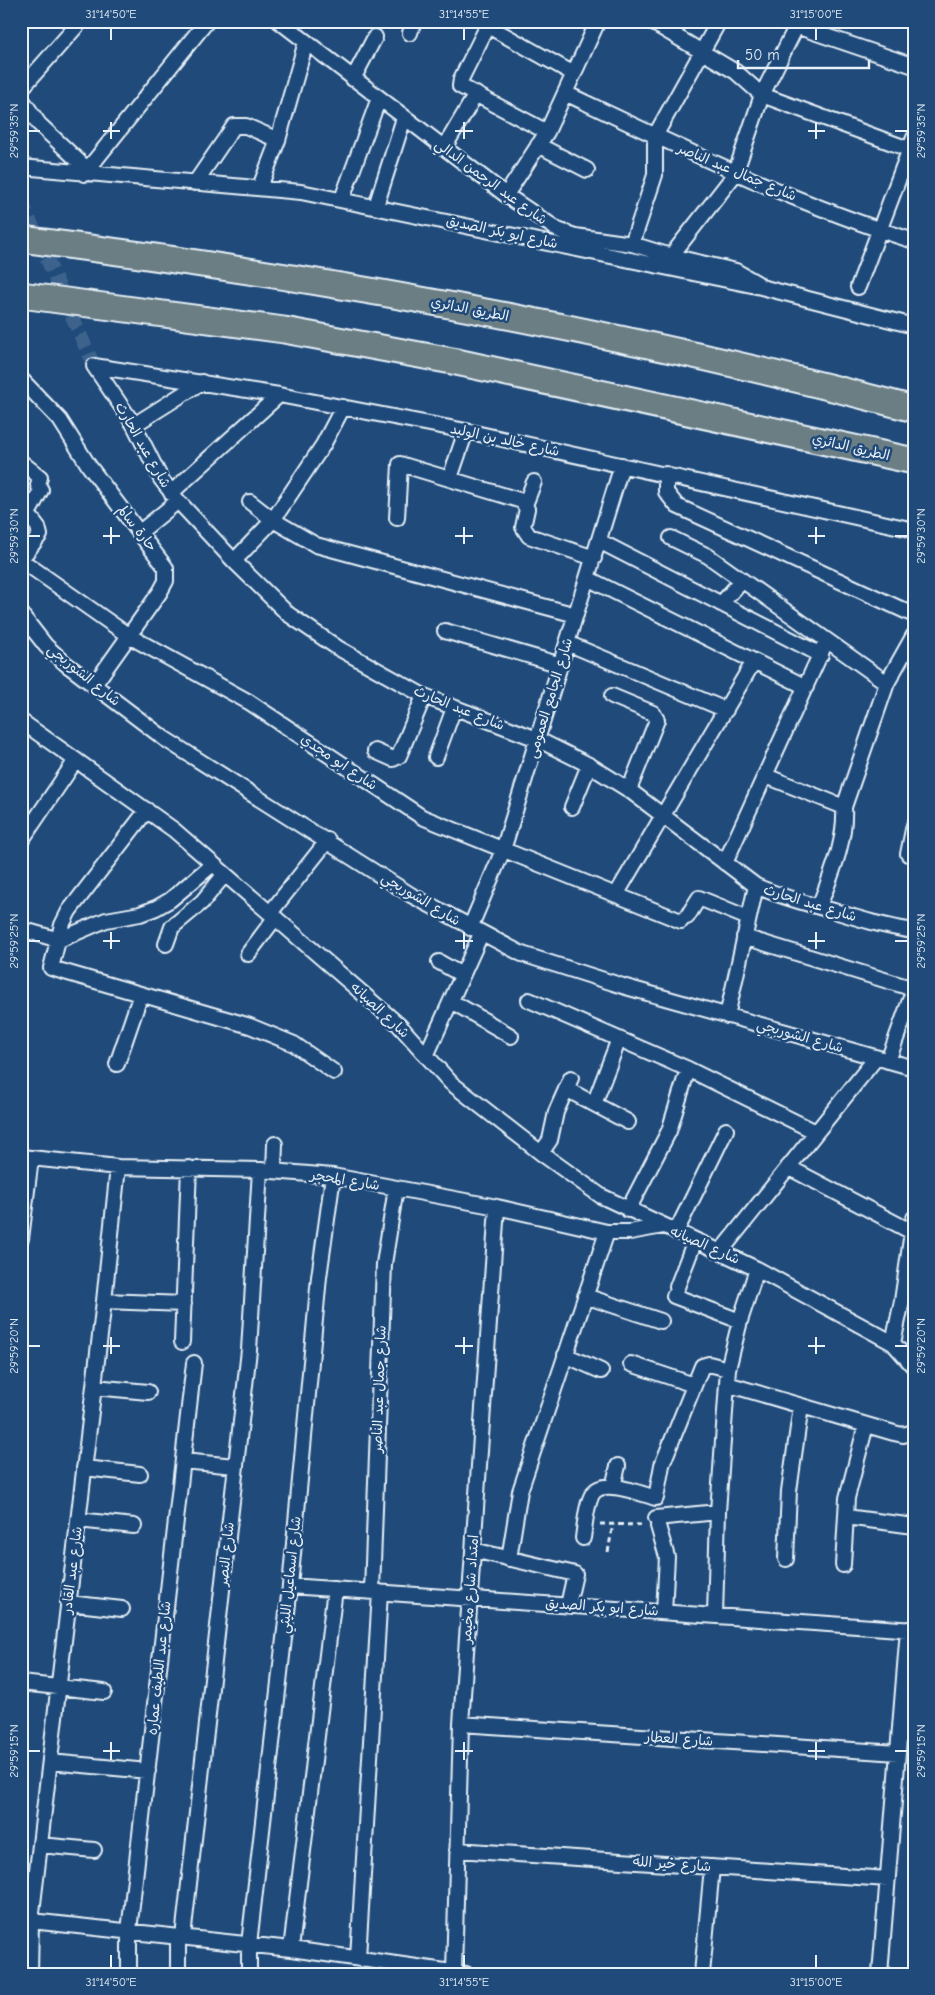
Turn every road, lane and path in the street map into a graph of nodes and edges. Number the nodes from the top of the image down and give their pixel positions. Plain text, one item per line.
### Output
1 (81, 21) edge
2 (207, 21) edge
3 (279, 21) edge
4 (598, 21) edge
5 (650, 21) edge
6 (680, 21) edge
7 (719, 21) edge
8 (489, 24) edge
9 (797, 24) edge
10 (672, 34) junction
11 (375, 38) dead end
12 (306, 42) junction
13 (703, 52) junction
14 (914, 66) edge
15 (574, 74) junction
16 (353, 79) junction
17 (21, 89) edge
18 (476, 94) junction
19 (565, 94) junction
20 (762, 95) junction
21 (21, 98) edge
22 (379, 98) junction
23 (404, 118) junction
24 (547, 132) junction
25 (655, 136) junction
26 (278, 140) junction
27 (538, 144) junction
28 (913, 146) edge
29 (444, 148) junction
30 (21, 167) edge
31 (587, 170) dead end
32 (86, 172) junction
33 (736, 174) junction
34 (195, 183) junction
35 (260, 187) junction
36 (506, 195) junction
37 (342, 199) junction
38 (376, 206) junction
39 (879, 230) junction
40 (21, 239) edge
41 (914, 241) edge
42 (632, 244) junction
43 (671, 256) junction
44 (761, 287) junction
45 (858, 287) dead end
46 (21, 295) edge
47 (914, 326) edge
48 (94, 366) joint
49 (21, 380) edge
50 (202, 382) junction
51 (279, 395) junction
52 (343, 407) junction
53 (914, 410) edge
54 (134, 425) junction
55 (466, 432) junction
56 (914, 461) edge
57 (21, 462) edge
58 (622, 465) junction
59 (666, 474) junction
60 (450, 478) junction
61 (534, 482) dead end
62 (175, 497) junction
63 (250, 502) dead end
64 (525, 505) junction
65 (397, 518) dead end
66 (273, 520) junction
67 (914, 530) edge
68 (140, 532) junction
69 (671, 538) dead end
70 (599, 541) junction
71 (594, 558) junction
72 (21, 559) edge
73 (234, 561) junction
74 (587, 578) junction
75 (742, 580) junction
76 (721, 604) junction
77 (21, 614) edge
78 (576, 615) junction
79 (914, 615) edge
80 (445, 631) dead end
81 (914, 635) edge
82 (129, 636) junction
83 (827, 641) junction
84 (567, 644) junction
85 (820, 655) junction
86 (754, 661) junction
87 (561, 665) junction
88 (886, 683) junction
89 (94, 686) junction
90 (806, 687) junction
91 (424, 696) junction
92 (612, 696) dead end
93 (454, 708) junction
94 (726, 710) junction
95 (21, 721) edge
96 (537, 739) junction
97 (375, 750) dead end
98 (436, 757) dead end
99 (76, 760) junction
100 (589, 765) junction
101 (766, 776) junction
102 (629, 790) junction
103 (572, 807) dead end
104 (844, 807) junction
105 (147, 810) junction
106 (663, 816) junction
107 (914, 825) edge
108 (328, 840) junction
109 (21, 841) edge
110 (503, 850) junction
111 (908, 854) dead end
112 (725, 863) junction
113 (213, 864) junction
114 (225, 874) junction
115 (756, 886) junction
116 (616, 895) junction
117 (819, 907) junction
118 (273, 915) junction
119 (748, 918) junction
120 (21, 929) edge
121 (476, 931) junction
122 (914, 932) edge
123 (744, 938) junction
124 (60, 940) junction
125 (166, 944) dead end
126 (248, 954) dead end
127 (439, 962) dead end
128 (462, 975) junction
129 (914, 989) edge
130 (141, 994) junction
131 (529, 1000) dead end
132 (451, 1001) junction
133 (727, 1016) junction
134 (511, 1036) dead end
135 (620, 1039) junction
136 (426, 1056) junction
137 (882, 1059) junction
138 (117, 1064) dead end
139 (914, 1068) edge
140 (688, 1069) junction
141 (334, 1072) dead end
142 (594, 1104) junction
143 (628, 1122) dead end
144 (726, 1130) dead end
145 (816, 1132) junction
146 (275, 1144) dead end
147 (541, 1153) junction
148 (26, 1157) edge
149 (118, 1167) junction
150 (788, 1167) junction
151 (189, 1168) junction
152 (267, 1170) junction
153 (333, 1176) junction
154 (396, 1188) junction
155 (497, 1207) junction
156 (628, 1210) junction
157 (913, 1223) edge
158 (663, 1226) junction
159 (606, 1232) junction
160 (676, 1232) junction
161 (21, 1239) edge
162 (695, 1240) junction
163 (721, 1251) junction
164 (756, 1269) junction
165 (585, 1296) junction
166 (104, 1301) junction
167 (908, 1302) edge
168 (184, 1304) junction
169 (661, 1321) dead end
170 (740, 1321) junction
171 (182, 1342) dead end
172 (893, 1343) junction
173 (565, 1355) junction
174 (194, 1363) dead end
175 (631, 1364) dead end
176 (914, 1368) edge
177 (728, 1369) junction
178 (602, 1370) dead end
179 (727, 1384) junction
180 (694, 1385) junction
181 (94, 1386) junction
182 (148, 1392) dead end
183 (801, 1406) junction
184 (866, 1425) junction
185 (914, 1432) edge
186 (183, 1461) junction
187 (235, 1466) junction
188 (618, 1466) dead end
189 (84, 1468) junction
190 (140, 1474) dead end
191 (613, 1487) junction
192 (718, 1512) junction
193 (846, 1517) junction
194 (78, 1520) junction
195 (600, 1524) dead end
196 (613, 1524) junction
197 (635, 1525) dead end
198 (134, 1526) dead end
199 (914, 1526) edge
200 (583, 1538) dead end
201 (473, 1550) junction
202 (608, 1552) dead end
203 (509, 1559) junction
204 (786, 1559) dead end
205 (843, 1565) dead end
206 (290, 1586) junction
207 (335, 1589) junction
208 (376, 1592) junction
209 (470, 1598) junction
210 (68, 1603) junction
211 (568, 1605) junction
212 (122, 1609) dead end
213 (664, 1612) junction
214 (715, 1616) junction
215 (911, 1629) edge
216 (21, 1683) edge
217 (58, 1687) junction
218 (104, 1692) dead end
219 (460, 1724) junction
220 (898, 1753) junction
221 (50, 1762) junction
222 (148, 1771) junction
223 (40, 1845) junction
224 (94, 1850) dead end
225 (457, 1850) junction
226 (712, 1867) junction
227 (888, 1879) junction
228 (26, 1920) edge
229 (129, 1931) junction
230 (180, 1937) junction
231 (249, 1944) junction
232 (291, 1949) junction
233 (358, 1958) junction
234 (392, 1969) edge
235 (460, 1973) edge
236 (30, 1974) edge
237 (129, 1974) edge
238 (178, 1974) edge
239 (249, 1974) edge
240 (702, 1974) edge
241 (880, 1974) edge

1 - 17 street
2 - 32 street
3 - 12 street, شارع عبد الرحمن الدالي
4 - 15 street
5 - 10 street
6 - 10 street
7 - 13 street
8 - 15 street
8 - 18 street
9 - 14 street
9 - 20 street
10 - 13 street
11 - 16 street
12 - 16 street, شارع عبد الرحمن الدالي
12 - 26 street
13 - 20 street
13 - 25 street
15 - 19 street
16 - 22 street, شارع عبد الرحمن الدالي
18 - 24 street
18 - 29 street
19 - 24 street
19 - 25 street, شارع جمال عبد الناصر
20 - 28 street
20 - 33 street
21 - 32 street
22 - 23 street, شارع عبد الرحمن الدالي
22 - 37 street
23 - 29 street, شارع عبد الرحمن الدالي
23 - 38 street
24 - 27 street
25 - 33 street, شارع جمال عبد الناصر
25 - 42 street
26 - 34 street
26 - 35 street
27 - 31 street
27 - 36 street
28 - 39 street
29 - 36 street, شارع عبد الرحمن الدالي
30 - 32 street, شارع ابو بكر الصديق
32 - 34 street, شارع ابو بكر الصديق
33 - 39 street, شارع جمال عبد الناصر
33 - 43 street
34 - 35 street, شارع ابو بكر الصديق
35 - 37 street, شارع ابو بكر الصديق
36 - 42 street, شارع عبد الرحمن الدالي
37 - 38 street, شارع ابو بكر الصديق
38 - 44 street, شارع ابو بكر الصديق
39 - 41 street, شارع جمال عبد الناصر
39 - 45 street
40 - 53 highway, الطريق الدائري
42 - 43 street, شارع عبد الرحمن الدالي
43 - 44 street, شارع عبد الرحمن الدالي
44 - 47 street, شارع ابو بكر الصديق
46 - 56 highway, الطريق الدائري
48 - 50 street, شارع خالد بن الوليد
48 - 54 street, شارع عبد الحارث
49 - 68 street, حارة سالم
50 - 51 street, شارع خالد بن الوليد
50 - 54 street
51 - 52 street, شارع خالد بن الوليد
51 - 62 street
52 - 55 street, شارع خالد بن الوليد
52 - 66 street
54 - 62 street, شارع عبد الحارث
55 - 58 street, شارع خالد بن الوليد
55 - 60 street
57 - 72 street
58 - 59 street, شارع خالد بن الوليد
58 - 70 street, شارع الجامع العمومى
59 - 67 street, شارع خالد بن الوليد
59 - 79 street
60 - 64 street
60 - 65 street
61 - 64 street
62 - 68 street
62 - 73 street, شارع عبد الحارث
63 - 66 street
64 - 71 street
66 - 73 street
66 - 78 street
68 - 82 street, حارة سالم
69 - 75 street
70 - 71 street, شارع الجامع العمومى
70 - 76 street
71 - 74 street, شارع الجامع العمومى
72 - 82 street, شارع ابو مجدي
73 - 91 street, شارع عبد الحارث
74 - 78 street, شارع الجامع العمومى
74 - 86 street
75 - 76 street
75 - 83 street
76 - 85 street
77 - 89 street, شارع الشوربجي
78 - 84 street, شارع الجامع العمومى
80 - 87 street
81 - 88 street
82 - 89 street, حارة سالم
82 - 110 street, شارع ابو مجدي
83 - 85 street
83 - 88 street
84 - 87 street, شارع الجامع العمومى
84 - 94 street
85 - 90 street
86 - 90 street
86 - 94 street
87 - 96 street, شارع الجامع العمومى
88 - 104 street
89 - 108 street, شارع الشوربجي
90 - 101 street
91 - 93 street, شارع عبد الحارث
91 - 97 street
92 - 102 street
93 - 96 street, شارع عبد الحارث
93 - 98 street
94 - 106 street
95 - 99 street, شارع الصيانه
96 - 100 street, شارع عبد الحارث
96 - 110 street, شارع الجامع العمومى
99 - 105 street, شارع الصيانه
99 - 109 street
100 - 102 street, شارع عبد الحارث
100 - 103 street
101 - 104 street
101 - 112 street
102 - 106 street, شارع عبد الحارث
104 - 117 street
105 - 113 street, شارع الصيانه
105 - 124 street
106 - 112 street, شارع عبد الحارث
106 - 116 street
107 - 111 street
108 - 118 street
108 - 121 street, شارع الشوربجي
110 - 116 street, شارع ابو مجدي
110 - 121 street, شارع الجامع العمومى
112 - 115 street, شارع عبد الحارث
113 - 114 street, شارع الصيانه
113 - 124 street
114 - 118 street, شارع الصيانه
114 - 125 street
115 - 117 street, شارع عبد الحارث
115 - 119 street
116 - 119 street, شارع ابو مجدي
117 - 122 street, شارع عبد الحارث
118 - 126 street
118 - 136 street, شارع الصيانه
119 - 123 street
120 - 124 street
121 - 128 street, شارع الجامع العمومى
121 - 133 street, شارع الشوربجي
123 - 129 street
123 - 133 street
124 - 130 street
127 - 128 street
128 - 132 street, شارع الجامع العمومى
129 - 137 street
130 - 138 street
130 - 141 street
131 - 135 street
132 - 134 street
132 - 136 street, شارع الجامع العمومى
133 - 137 street, شارع الشوربجي
135 - 140 street
135 - 142 street
136 - 147 street, شارع الصيانه
137 - 139 street, شارع الشوربجي
137 - 145 street
140 - 145 street
140 - 156 street
142 - 143 street
142 - 147 street
144 - 160 street
145 - 150 street
146 - 152 street, شارع النصر
147 - 156 street, شارع الصيانه
148 - 149 street, شارع المحجر
148 - 161 street
149 - 151 street, شارع المحجر
149 - 166 street, شارع عبد القادر
150 - 157 street
150 - 163 street
151 - 152 street, شارع المحجر
151 - 168 street
152 - 153 street, شارع المحجر
152 - 187 street, شارع النصر
153 - 154 street, شارع المحجر
153 - 206 street, شارع اسماعيل الليثي
154 - 155 street, شارع المحجر
154 - 208 street, شارع جمال عبد الناصر
155 - 159 street, شارع المحجر
155 - 201 street, امتداد شارع مخيمر
156 - 158 street, شارع الصيانه
157 - 167 street
158 - 159 street, شارع المحجر
158 - 160 street, شارع الصيانه
159 - 165 street
160 - 162 street, شارع الصيانه
162 - 163 street, شارع الصيانه
162 - 170 street
163 - 164 street, شارع الصيانه
164 - 170 street
164 - 172 street, شارع الصيانه
165 - 169 street
165 - 173 street
166 - 168 street
166 - 181 street, شارع عبد القادر
167 - 172 street
168 - 171 street
170 - 177 street
172 - 176 street
173 - 178 street
173 - 203 street
174 - 186 street, شارع عبد اللطيف عماره
175 - 180 street
177 - 179 street
177 - 180 street
179 - 183 street
179 - 192 street
180 - 191 street
181 - 182 street
181 - 189 street, شارع عبد القادر
183 - 184 street
183 - 204 street
184 - 185 street
184 - 193 street
186 - 187 street
186 - 222 street, شارع عبد اللطيف عماره
187 - 230 street, شارع النصر
188 - 191 street
189 - 190 street
189 - 194 street, شارع عبد القادر
191 - 200 street
192 - 213 street
192 - 214 street
193 - 199 street
193 - 205 street
194 - 198 street
194 - 210 street, شارع عبد القادر
195 - 196 path
196 - 197 path
196 - 202 path
201 - 203 street
201 - 209 street, امتداد شارع مخيمر
203 - 211 street
206 - 207 street, شارع ابو بكر الصديق
206 - 231 street, شارع اسماعيل الليثي
207 - 208 street, شارع ابو بكر الصديق
207 - 232 street
208 - 209 street, شارع ابو بكر الصديق
208 - 233 street, شارع جمال عبد الناصر
209 - 211 street, شارع ابو بكر الصديق
209 - 219 street, امتداد شارع مخيمر
210 - 212 street
210 - 217 street, شارع عبد القادر
211 - 213 street, شارع ابو بكر الصديق
213 - 214 street, شارع ابو بكر الصديق
214 - 215 street, شارع ابو بكر الصديق
215 - 220 street
216 - 217 street
217 - 218 street
217 - 221 street, شارع عبد القادر
219 - 220 street, شارع العطار
219 - 225 street, امتداد شارع مخيمر
220 - 227 street
221 - 222 street
221 - 223 street, شارع عبد القادر
222 - 229 street, شارع عبد اللطيف عماره
223 - 224 street
223 - 228 street, شارع عبد القادر
225 - 226 street, شارع خير الله
225 - 235 street, امتداد شارع مخيمر
226 - 227 street, شارع خير الله
226 - 240 street
227 - 241 street
228 - 229 street
228 - 236 street, شارع عبد القادر
229 - 230 street
229 - 237 street, شارع عبد اللطيف عماره
230 - 231 street
230 - 238 street, شارع النصر
231 - 232 street
231 - 239 street, شارع اسماعيل الليثي
232 - 233 street
233 - 234 street
234 - 235 street

